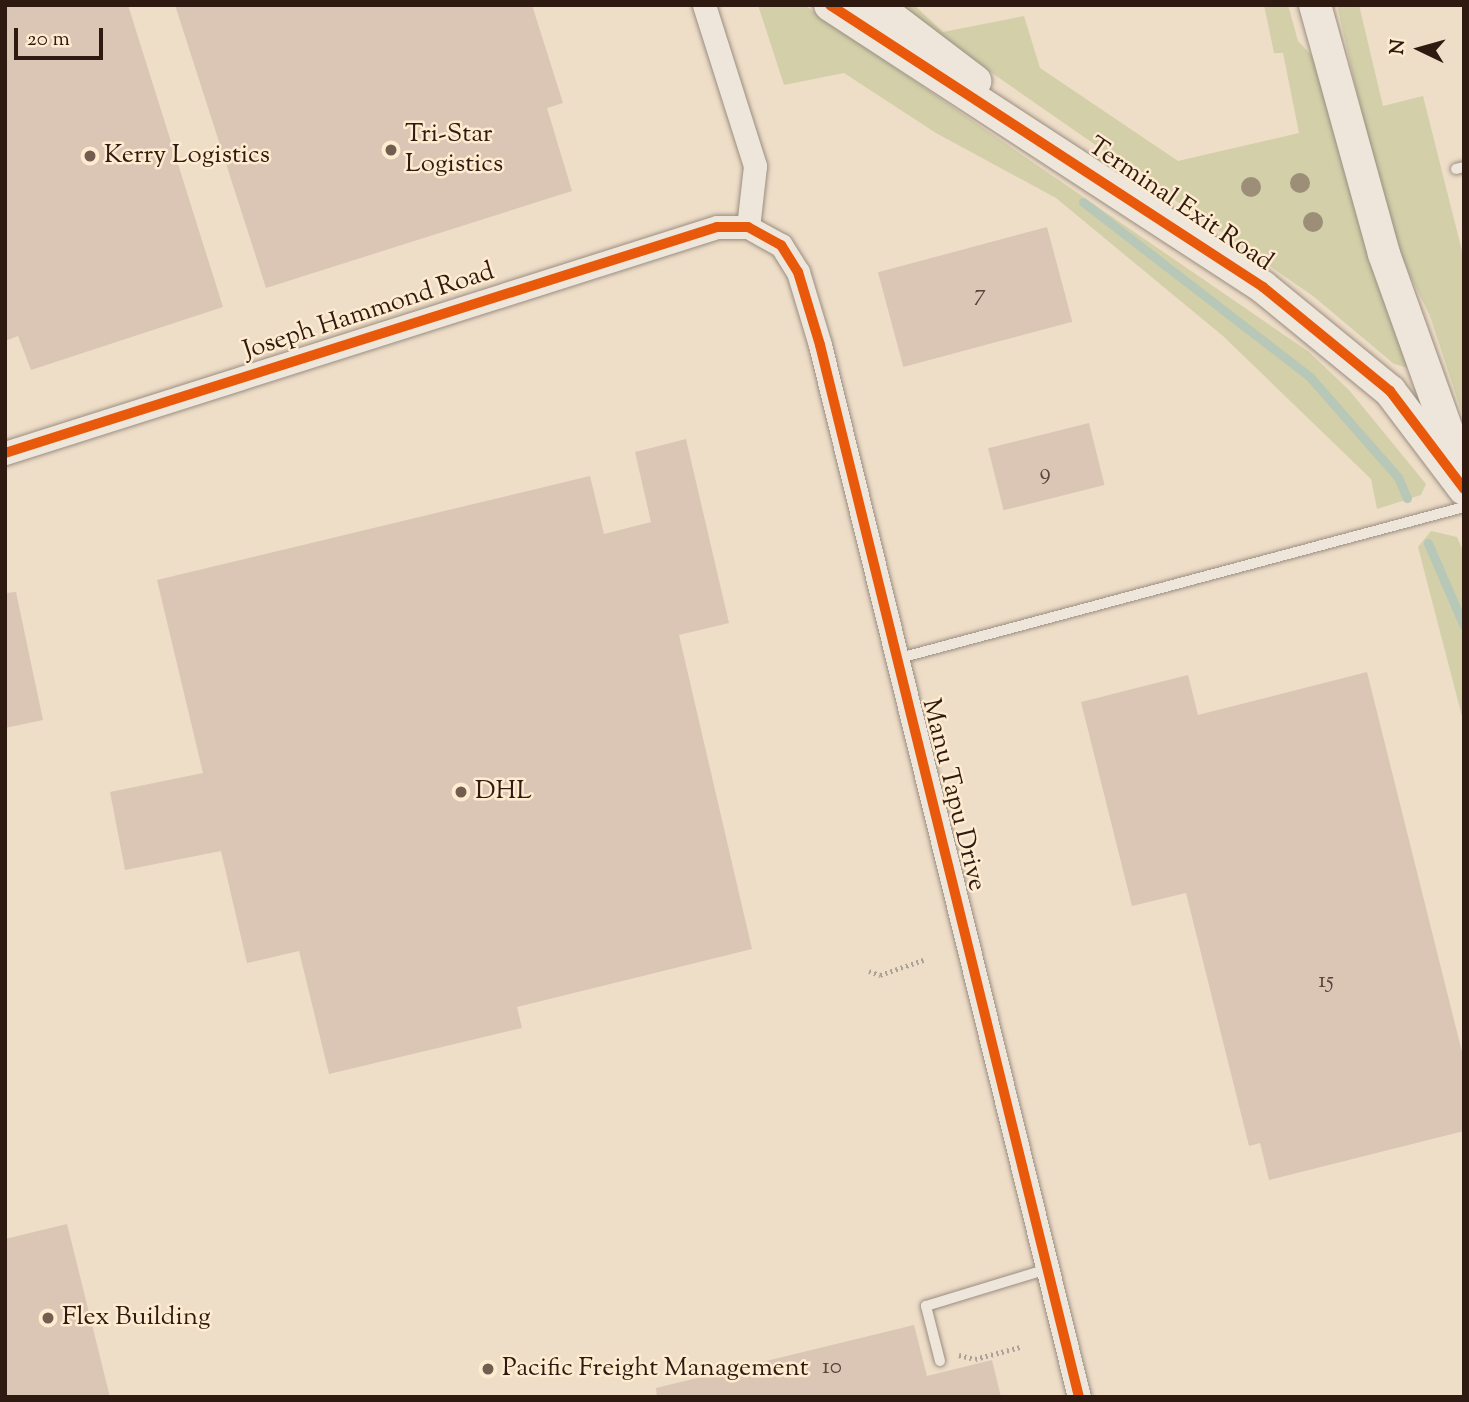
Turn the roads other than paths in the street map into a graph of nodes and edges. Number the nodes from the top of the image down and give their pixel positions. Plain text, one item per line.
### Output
1 (704, 5) edge
2 (830, 5) edge
3 (875, 5) edge
4 (1315, 5) edge
5 (1079, 165) junction
6 (748, 227) junction
7 (5, 453) edge
8 (1464, 476) edge
9 (1464, 489) edge
10 (1464, 507) edge
11 (896, 659) junction
12 (1048, 1269) junction
13 (940, 1361) dead end
14 (1079, 1397) edge

1 - 6 street
2 - 5 street, Terminal Exit Road
3 - 5 street, Terminal Exit Road
4 - 8 street
5 - 9 street, Terminal Exit Road
6 - 7 street, Joseph Hammond Road
6 - 11 street, Manu Tapu Drive
10 - 11 lane
11 - 12 street, Manu Tapu Drive
12 - 13 lane
12 - 14 street, Manu Tapu Drive

